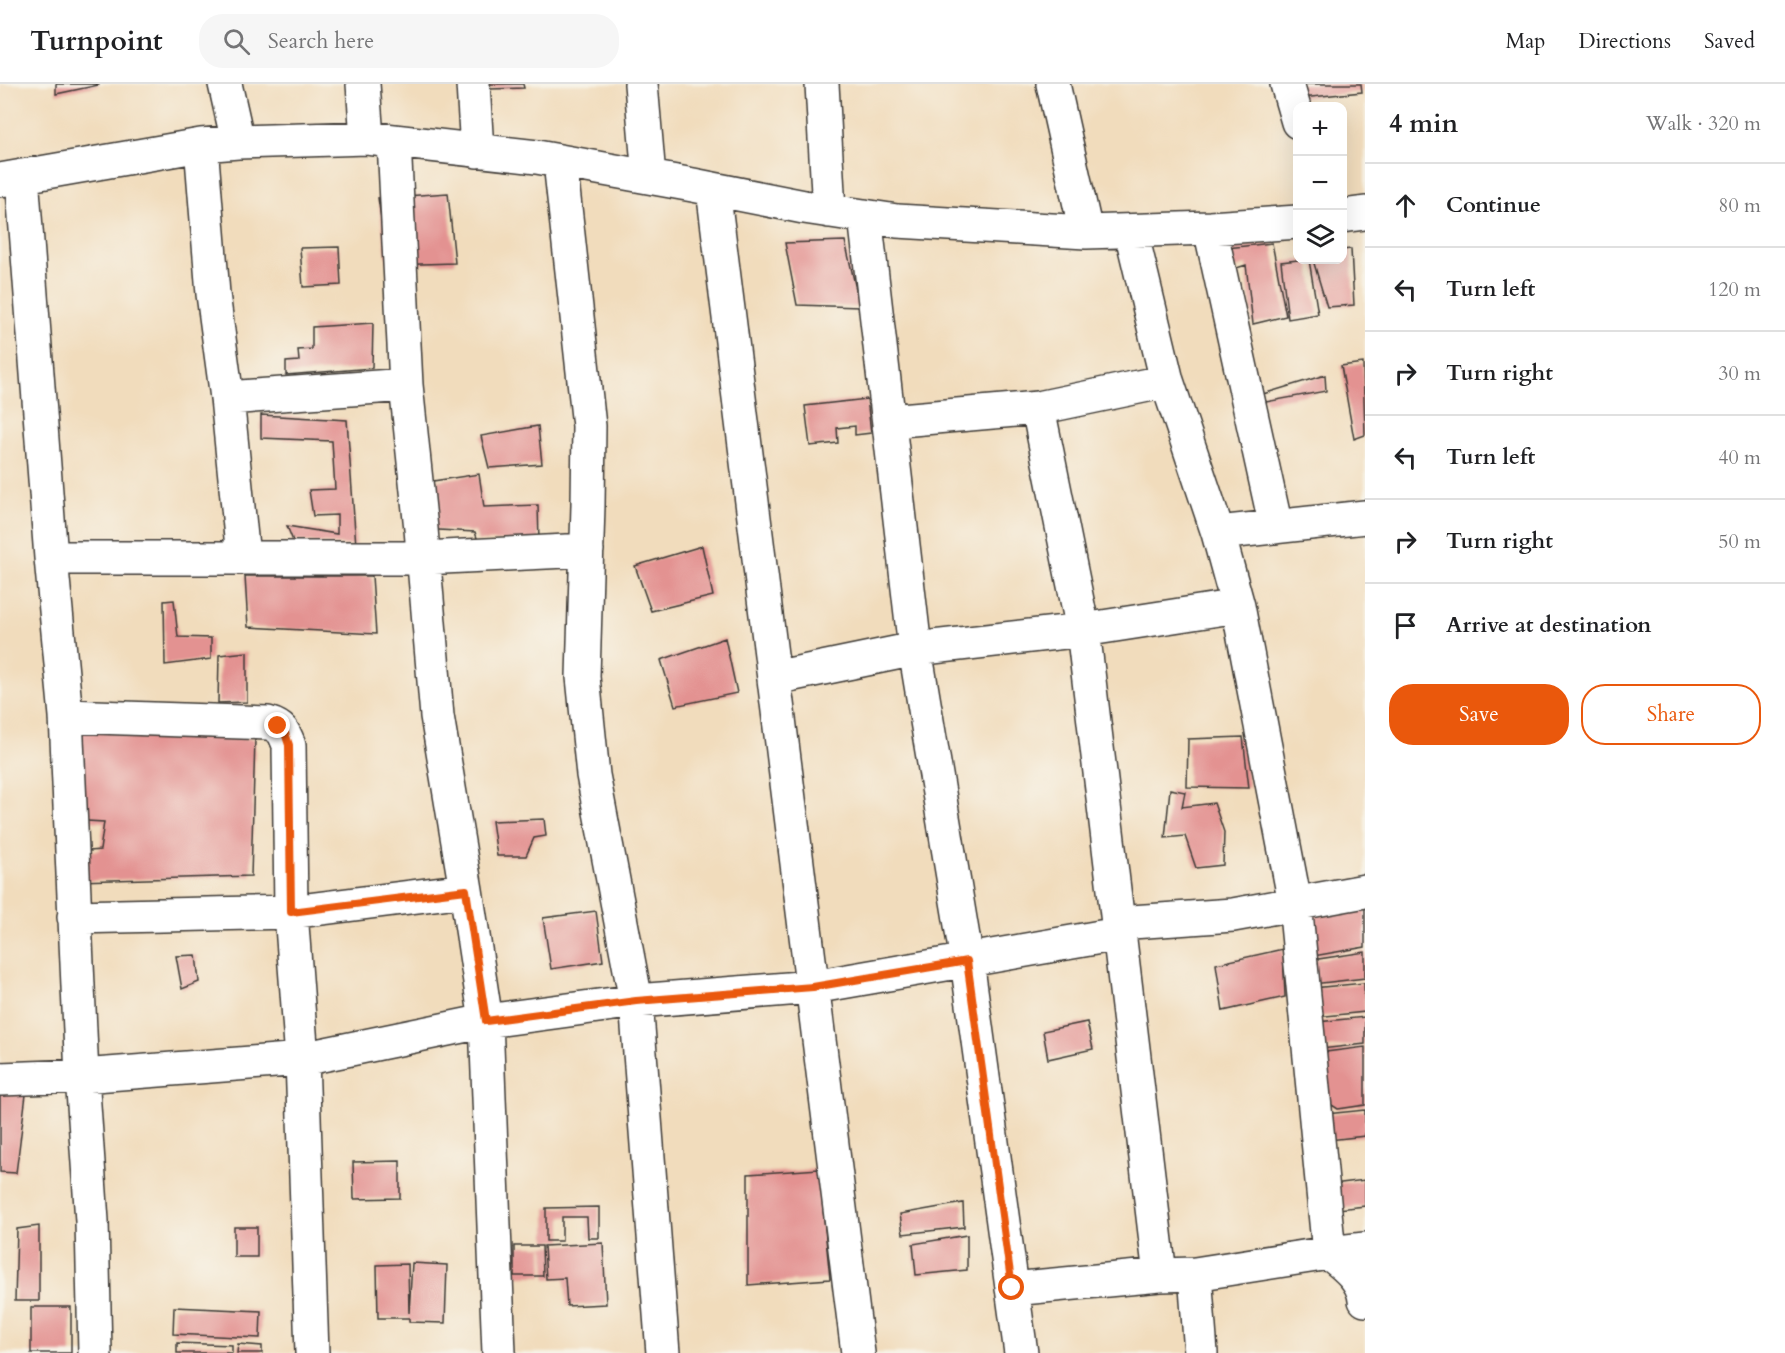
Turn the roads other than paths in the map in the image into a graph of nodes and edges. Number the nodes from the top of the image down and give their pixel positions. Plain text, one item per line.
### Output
1 (225, 84) edge
2 (363, 84) edge
3 (473, 84) edge
4 (641, 84) edge
5 (822, 84) edge
6 (1053, 84) edge
7 (1287, 84) edge
8 (1293, 105) edge
9 (381, 140) junction
10 (238, 142) junction
11 (201, 145) junction
12 (477, 151) junction
13 (560, 162) junction
14 (649, 177) junction
15 (11, 178) edge
16 (713, 189) junction
17 (829, 211) junction
18 (1365, 213) edge
19 (1347, 215) edge
20 (865, 216) junction
21 (1293, 222) edge
22 (1210, 228) junction
23 (1131, 231) junction
24 (1086, 232) junction
25 (1167, 381) junction
26 (405, 385) junction
27 (227, 398) junction
28 (1038, 408) junction
29 (889, 421) junction
30 (1365, 518) edge
31 (1276, 527) junction
32 (1218, 533) junction
33 (587, 550) junction
34 (243, 557) junction
35 (51, 558) junction
36 (423, 558) junction
37 (1238, 606) junction
38 (1083, 630) junction
39 (915, 649) junction
40 (774, 678) junction
41 (66, 716) junction
42 (466, 890) junction
43 (1365, 891) edge
44 (1295, 903) junction
45 (291, 912) junction
46 (74, 916) junction
47 (1118, 929) junction
48 (967, 961) junction
49 (813, 987) junction
50 (636, 1001) junction
51 (486, 1021) junction
52 (302, 1059) junction
53 (82, 1076) junction
54 (0, 1079) edge
55 (1365, 1249) edge
56 (1329, 1253) junction
57 (1195, 1274) junction
58 (1160, 1275) junction
59 (1012, 1288) junction
60 (1365, 1300) edge
61 (95, 1353) edge
62 (312, 1353) edge
63 (498, 1353) edge
64 (663, 1353) edge
65 (858, 1353) edge
66 (1021, 1353) edge
67 (1201, 1353) edge

1 - 10 street
2 - 9 street
3 - 12 street
4 - 14 street
5 - 17 street
6 - 24 street
7 - 8 street
9 - 10 street
9 - 12 street
9 - 26 street
10 - 11 street
11 - 15 street
11 - 27 street
12 - 13 street
13 - 14 street
13 - 33 street
14 - 16 street
15 - 35 street
16 - 17 street
16 - 40 street
17 - 20 street
18 - 19 street
20 - 24 street
20 - 29 street
21 - 22 street
22 - 23 street
22 - 31 street
23 - 24 street
23 - 25 street
25 - 28 street
25 - 32 street
26 - 27 street
26 - 36 street
27 - 34 street
28 - 29 street
28 - 38 street
29 - 39 street
30 - 31 street
31 - 32 street
32 - 37 street
33 - 36 street
33 - 50 street
34 - 35 street
34 - 36 street
35 - 41 street
36 - 42 street
37 - 38 street
37 - 44 street
38 - 39 street
38 - 47 street
39 - 40 street
39 - 48 street
40 - 49 street
41 - 45 street
41 - 46 street
42 - 45 street
42 - 51 street
43 - 44 street
44 - 47 street
44 - 56 street
45 - 46 street
45 - 52 street
46 - 53 street
47 - 48 street
47 - 58 street
48 - 49 street
48 - 59 street
49 - 50 street
49 - 65 street
50 - 51 street
50 - 64 street
51 - 52 street
51 - 63 street
52 - 53 street
52 - 62 street
53 - 54 street
53 - 61 street
55 - 56 street
56 - 57 street
56 - 60 street
57 - 58 street
57 - 67 street
58 - 59 street
59 - 66 street

